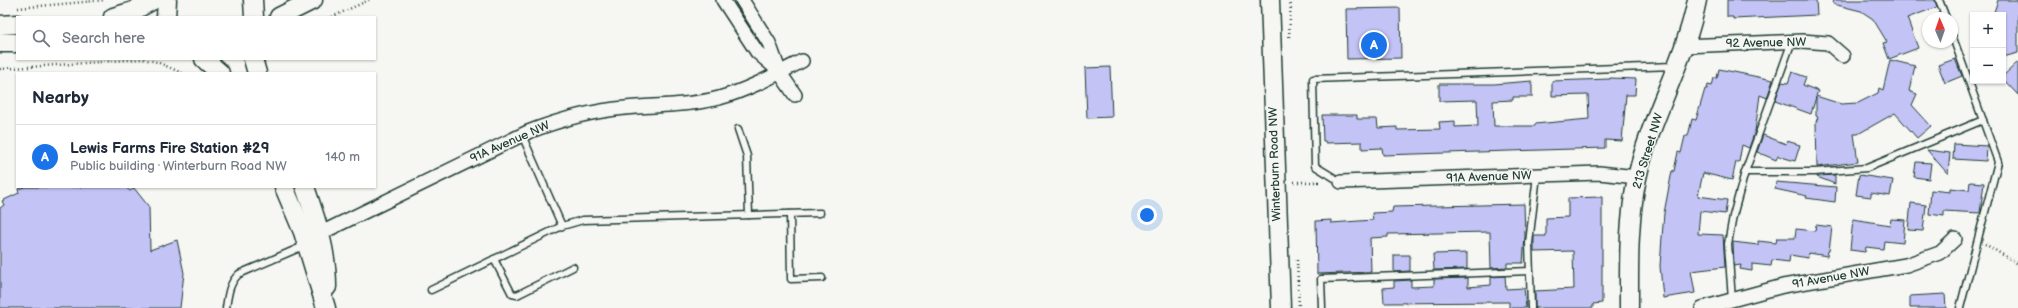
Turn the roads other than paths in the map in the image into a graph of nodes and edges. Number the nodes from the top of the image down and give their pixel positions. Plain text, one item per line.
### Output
1 (152, 0) edge
2 (167, 0) edge
3 (253, 0) edge
4 (313, 0) edge
5 (723, 0) edge
6 (742, 0) edge
7 (1267, 0) edge
8 (1270, 0) edge
9 (1697, 0) edge
10 (1939, 0) edge
11 (1944, 12) edge
12 (16, 16) edge
13 (116, 16) edge
14 (166, 16) edge
15 (254, 16) edge
16 (281, 16) edge
17 (1270, 20) junction
18 (0, 25) edge
19 (1792, 41) junction
20 (16, 43) edge
21 (0, 44) edge
22 (1684, 46) junction
23 (1957, 48) edge
24 (1843, 56) dead end
25 (205, 60) edge
26 (253, 60) edge
27 (802, 61) dead end
28 (1677, 66) junction
29 (219, 72) edge
30 (256, 72) edge
31 (780, 72) junction
32 (795, 94) dead end
33 (1983, 120) junction
34 (738, 129) dead end
35 (522, 135) junction
36 (1745, 172) junction
37 (1537, 175) junction
38 (1637, 177) junction
39 (1341, 182) joint
40 (285, 188) edge
41 (305, 188) edge
42 (820, 213) dead end
43 (790, 214) junction
44 (749, 215) junction
45 (562, 226) junction
46 (314, 239) junction
47 (1955, 239) dead end
48 (494, 259) junction
49 (573, 267) dead end
50 (1530, 271) junction
51 (822, 278) dead end
52 (431, 290) dead end
53 (1732, 300) junction
54 (226, 308) edge
55 (327, 308) edge
56 (1281, 308) edge
57 (1322, 308) edge
58 (1531, 308) edge
59 (1629, 308) edge
60 (1702, 308) edge
61 (1960, 308) edge

1 - 13 street
2 - 14 street
3 - 15 street
4 - 16 street
5 - 31 street
6 - 31 street
7 - 17 street, Winterburn Road NW
8 - 17 street, Winterburn Road NW
9 - 22 street, 213 Street NW
10 - 11 lane
12 - 18 street
17 - 56 street, Winterburn Road NW
19 - 22 street, 92 Avenue NW
19 - 24 street, 92 Avenue NW
19 - 36 lane
20 - 21 street
22 - 28 street, 213 Street NW
23 - 33 lane
25 - 29 street
26 - 30 street
27 - 31 street, 91A Avenue NW
28 - 38 street, 213 Street NW
28 - 39 lane
31 - 32 street
31 - 35 street, 91A Avenue NW
33 - 36 lane
33 - 61 lane
34 - 44 lane
35 - 45 lane
35 - 46 street, 91A Avenue NW
36 - 53 lane
37 - 38 street, 91A Avenue NW
37 - 39 street, 91A Avenue NW
37 - 50 lane
38 - 59 street, 213 Street NW
40 - 46 street
41 - 46 street
42 - 43 lane
43 - 44 lane
43 - 51 lane
44 - 45 lane
45 - 48 lane
46 - 54 lane
46 - 55 street
47 - 53 street, 91 Avenue NW
48 - 49 lane
48 - 52 lane
50 - 57 lane
50 - 58 lane
53 - 60 street, 91 Avenue NW

